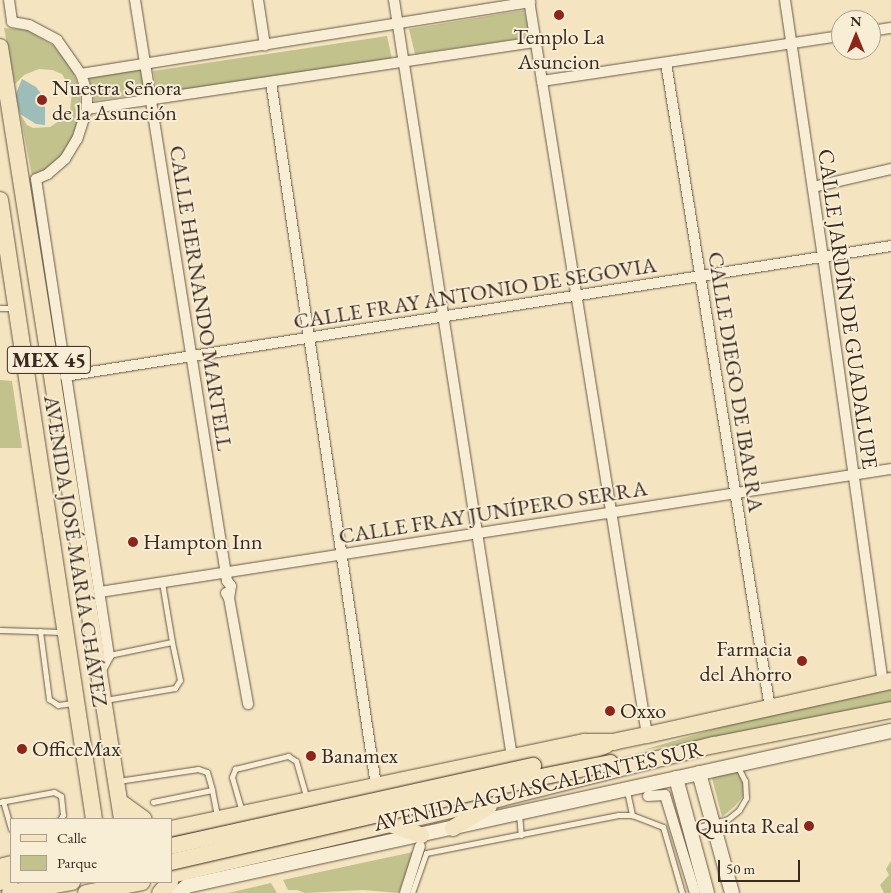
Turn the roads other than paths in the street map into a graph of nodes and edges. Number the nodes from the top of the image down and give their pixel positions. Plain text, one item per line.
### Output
1 (9, 0) edge
2 (135, 0) edge
3 (258, 0) edge
4 (394, 0) edge
5 (784, 0) edge
6 (529, 1) edge
7 (397, 24) junction
8 (831, 38) edge
9 (536, 42) junction
10 (265, 44) junction
11 (791, 44) junction
12 (0, 47) edge
13 (403, 62) junction
14 (666, 62) junction
15 (145, 64) junction
16 (81, 74) junction
17 (542, 81) junction
18 (272, 82) junction
19 (151, 100) junction
20 (87, 109) junction
21 (891, 169) edge
22 (813, 187) junction
23 (0, 200) edge
24 (891, 246) edge
25 (823, 257) junction
26 (700, 276) junction
27 (576, 296) junction
28 (8, 308) edge
29 (443, 317) junction
30 (310, 338) junction
31 (192, 356) junction
32 (66, 376) junction
33 (891, 469) edge
34 (853, 475) junction
35 (735, 494) junction
36 (611, 513) junction
37 (477, 534) junction
38 (342, 554) junction
39 (227, 577) junction
40 (162, 582) junction
41 (100, 592) junction
42 (0, 630) edge
43 (40, 631) junction
44 (66, 632) junction
45 (172, 642) junction
46 (109, 655) junction
47 (100, 674) junction
48 (887, 682) edge
49 (103, 701) junction
50 (76, 703) junction
51 (248, 704) dead end
52 (770, 708) junction
53 (891, 710) edge
54 (891, 731) edge
55 (647, 735) junction
56 (613, 742) junction
57 (714, 745) junction
58 (512, 757) junction
59 (737, 765) junction
60 (699, 773) junction
61 (676, 778) junction
62 (115, 782) junction
63 (376, 784) junction
64 (626, 788) junction
65 (212, 790) junction
66 (648, 796) dead end
67 (501, 798) junction
68 (307, 800) junction
69 (2, 801) edge
70 (120, 802) junction
71 (154, 802) dead end
72 (275, 806) junction
73 (519, 813) junction
74 (242, 814) junction
75 (632, 815) junction
76 (91, 816) edge
77 (61, 818) edge
78 (122, 818) edge
79 (142, 818) edge
80 (218, 819) junction
81 (390, 824) junction
82 (712, 824) junction
83 (10, 826) edge
84 (453, 828) junction
85 (689, 829) junction
86 (172, 830) edge
87 (521, 835) junction
88 (422, 845) junction
89 (172, 846) edge
90 (263, 854) junction
91 (172, 862) edge
92 (172, 875) edge
93 (193, 877) junction
94 (172, 881) edge
95 (66, 883) edge
96 (169, 883) edge
97 (136, 885) edge
98 (104, 888) edge
99 (698, 892) edge
100 (10, 893) edge
101 (86, 893) edge
102 (160, 893) edge
103 (178, 893) edge
104 (405, 893) edge
105 (412, 893) edge
106 (682, 893) edge
107 (732, 893) edge

1 - 16 street, AVENIDA JOSÉ MARÍA CHÁVEZ
2 - 15 street, CALLE HERNANDO MARTELL
3 - 10 street
4 - 7 street
5 - 11 street, CALLE JARDÍN DE GUADALUPE
6 - 7 street
6 - 9 street
7 - 10 street
7 - 13 street
8 - 11 street
9 - 13 street
9 - 17 street
10 - 15 street
11 - 14 street
11 - 22 street, CALLE JARDÍN DE GUADALUPE
12 - 47 main road, AVENIDA JOSÉ MARÍA CHÁVEZ / MEX 45
13 - 18 street
13 - 29 street
14 - 17 street
14 - 26 street, CALLE DIEGO DE IBARRA
15 - 16 street
15 - 19 street, CALLE HERNANDO MARTELL
16 - 20 street, AVENIDA JOSÉ MARÍA CHÁVEZ
17 - 27 street
18 - 19 street
18 - 30 street
19 - 20 street
19 - 31 street, CALLE HERNANDO MARTELL
20 - 32 street, AVENIDA JOSÉ MARÍA CHÁVEZ
21 - 22 street
22 - 25 street, CALLE JARDÍN DE GUADALUPE
23 - 28 main road, AVENIDA JOSÉ MARÍA CHÁVEZ / MEX 45
24 - 25 street, CALLE FRAY ANTONIO DE SEGOVIA
25 - 26 street, CALLE FRAY ANTONIO DE SEGOVIA
25 - 34 street, CALLE JARDÍN DE GUADALUPE
26 - 27 street, CALLE FRAY ANTONIO DE SEGOVIA
26 - 35 street, CALLE DIEGO DE IBARRA
27 - 29 street, CALLE FRAY ANTONIO DE SEGOVIA
27 - 36 street
28 - 44 main road, AVENIDA JOSÉ MARÍA CHÁVEZ / MEX 45
29 - 30 street, CALLE FRAY ANTONIO DE SEGOVIA
29 - 37 street
30 - 31 street, CALLE FRAY ANTONIO DE SEGOVIA
30 - 38 street
31 - 32 street, CALLE FRAY ANTONIO DE SEGOVIA
31 - 39 street, CALLE HERNANDO MARTELL
32 - 41 street, AVENIDA JOSÉ MARÍA CHÁVEZ
33 - 34 street, CALLE FRAY JUNÍPERO SERRA
34 - 35 street, CALLE FRAY JUNÍPERO SERRA
34 - 48 street, CALLE JARDÍN DE GUADALUPE
35 - 36 street, CALLE FRAY JUNÍPERO SERRA
35 - 52 street, CALLE DIEGO DE IBARRA
36 - 37 street, CALLE FRAY JUNÍPERO SERRA
36 - 55 street
37 - 38 street, CALLE FRAY JUNÍPERO SERRA
37 - 58 street
38 - 39 street, CALLE FRAY JUNÍPERO SERRA
38 - 63 street
39 - 40 street, CALLE FRAY JUNÍPERO SERRA
39 - 51 street, CALLE HERNANDO MARTELL
40 - 41 street, CALLE FRAY JUNÍPERO SERRA
40 - 45 lane
41 - 46 street, AVENIDA JOSÉ MARÍA CHÁVEZ
42 - 43 lane
43 - 44 lane
43 - 50 lane
44 - 50 main road, AVENIDA JOSÉ MARÍA CHÁVEZ / MEX 45
45 - 46 lane
45 - 49 lane
46 - 47 street, AVENIDA JOSÉ MARÍA CHÁVEZ
47 - 49 main road, AVENIDA JOSÉ MARÍA CHÁVEZ / MEX 45
48 - 52 main road, AVENIDA AGUASCALIENTES SUR
49 - 62 main road, AVENIDA JOSÉ MARÍA CHÁVEZ / MEX 45
50 - 76 main road, AVENIDA JOSÉ MARÍA CHÁVEZ / MEX 45
52 - 55 main road, AVENIDA AGUASCALIENTES SUR
53 - 57 main road, AVENIDA AGUASCALIENTES SUR
54 - 59 street, AVENIDA AGUASCALIENTES SUR
55 - 56 main road, AVENIDA AGUASCALIENTES SUR
56 - 58 main road, AVENIDA AGUASCALIENTES SUR
56 - 89 main road, AVENIDA AGUASCALIENTES SUR, bridge
57 - 67 main road, AVENIDA AGUASCALIENTES SUR
57 - 91 main road, AVENIDA AGUASCALIENTES SUR, bridge
58 - 63 main road, AVENIDA AGUASCALIENTES SUR
59 - 60 street, AVENIDA AGUASCALIENTES SUR
59 - 82 lane
60 - 61 street, AVENIDA AGUASCALIENTES SUR
60 - 82 street
61 - 64 street, AVENIDA AGUASCALIENTES SUR
61 - 85 street
62 - 65 lane
62 - 70 main road, AVENIDA JOSÉ MARÍA CHÁVEZ / MEX 45
63 - 68 main road, AVENIDA AGUASCALIENTES SUR
64 - 73 street, AVENIDA AGUASCALIENTES SUR
64 - 75 lane
65 - 71 lane
65 - 80 lane
66 - 99 street
67 - 81 main road, AVENIDA AGUASCALIENTES SUR
67 - 84 main road
68 - 72 main road, AVENIDA AGUASCALIENTES SUR
68 - 74 lane
69 - 77 lane
69 - 83 lane
70 - 78 main road, AVENIDA JOSÉ MARÍA CHÁVEZ / MEX 45
70 - 79 main road
72 - 74 main road, AVENIDA AGUASCALIENTES SUR
72 - 90 main road
73 - 84 street, AVENIDA AGUASCALIENTES SUR
73 - 87 lane
74 - 80 main road, AVENIDA AGUASCALIENTES SUR
75 - 87 lane
75 - 106 lane
80 - 86 main road, AVENIDA AGUASCALIENTES SUR
81 - 88 main road
81 - 90 main road, AVENIDA AGUASCALIENTES SUR
82 - 85 lane
82 - 107 street
84 - 88 street, AVENIDA AGUASCALIENTES SUR
85 - 99 street
87 - 88 lane
88 - 93 street, AVENIDA AGUASCALIENTES SUR
88 - 104 street
88 - 105 lane
90 - 93 main road, AVENIDA AGUASCALIENTES SUR
92 - 93 main road, AVENIDA AGUASCALIENTES SUR
93 - 94 main road
93 - 103 street
95 - 100 main road
96 - 102 main road
97 - 98 main road
98 - 101 main road

